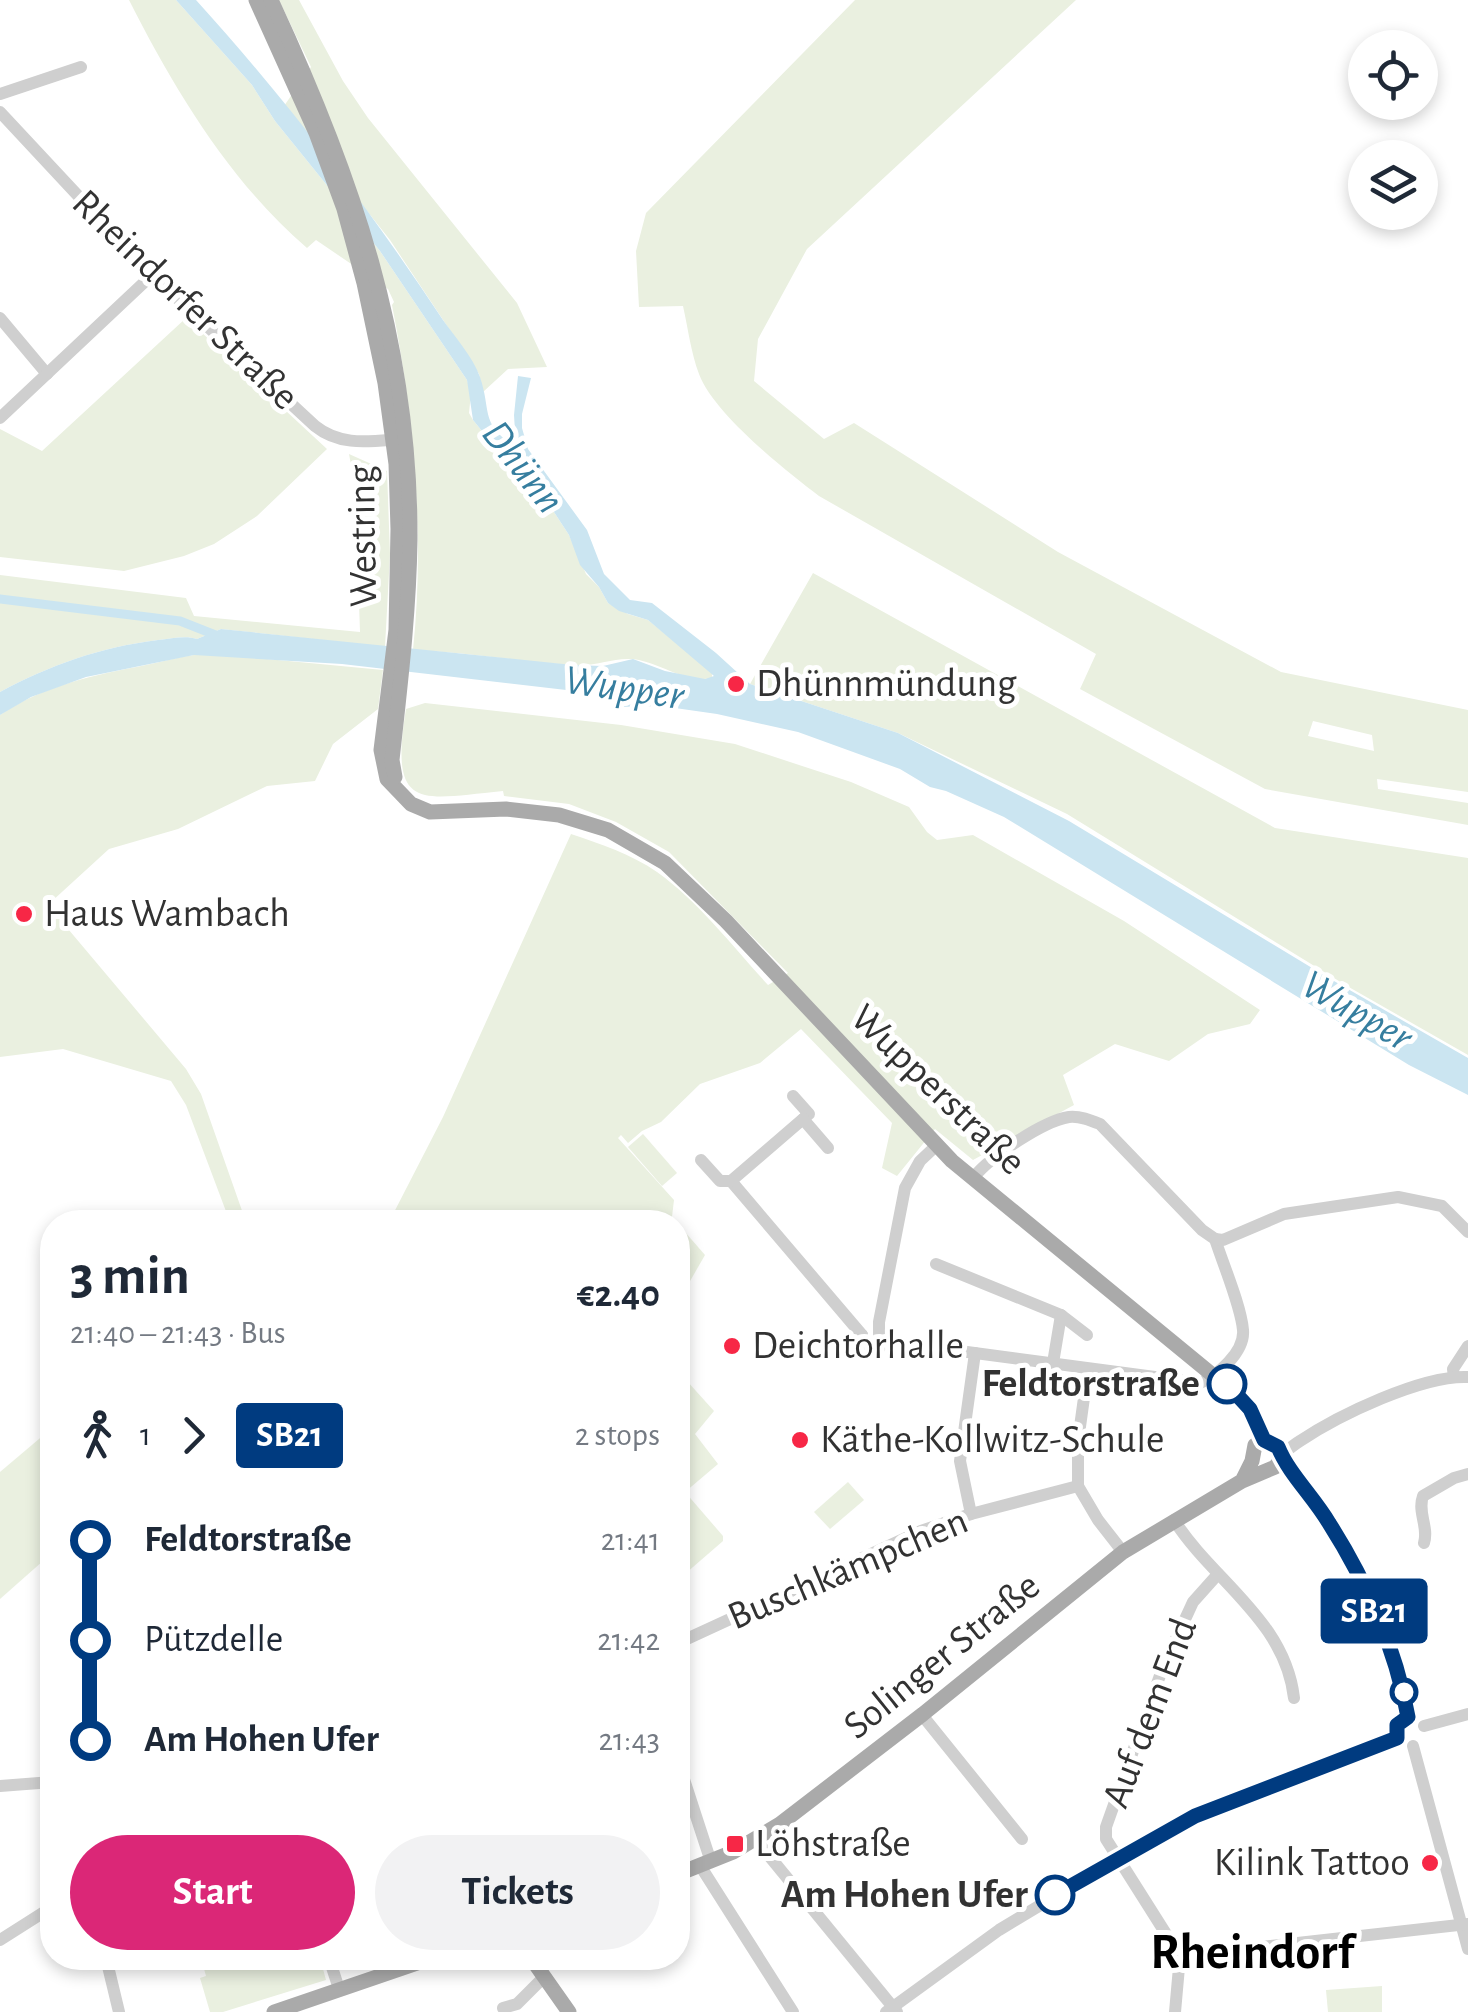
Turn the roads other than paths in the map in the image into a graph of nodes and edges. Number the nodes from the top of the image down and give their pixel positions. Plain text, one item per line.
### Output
1 (256, 0) edge
2 (272, 0) edge
3 (80, 67) dead end
4 (300, 79) junction
5 (0, 94) edge
6 (0, 112) edge
7 (152, 275) junction
8 (0, 318) edge
9 (47, 374) junction
10 (0, 418) edge
11 (400, 439) junction
12 (677, 872) joint
13 (793, 1096) dead end
14 (803, 1119) junction
15 (937, 1145) junction
16 (828, 1148) dead end
17 (701, 1160) dead end
18 (974, 1177) junction
19 (731, 1180) junction
20 (1468, 1232) edge
21 (1215, 1238) junction
22 (936, 1264) dead end
23 (1061, 1315) junction
24 (862, 1335) junction
25 (881, 1336) junction
26 (1087, 1336) dead end
27 (1468, 1346) edge
28 (975, 1353) junction
29 (1053, 1363) junction
30 (1088, 1369) junction
31 (1214, 1377) junction
32 (1461, 1377) edge
33 (1268, 1455) junction
34 (1468, 1474) edge
35 (1078, 1486) junction
36 (970, 1514) junction
37 (1174, 1520) junction
38 (1424, 1543) dead end
39 (1123, 1552) junction
40 (1218, 1574) junction
41 (690, 1638) edge
42 (1294, 1698) dead end
43 (1468, 1714) edge
44 (922, 1715) junction
45 (1408, 1717) junction
46 (1424, 1726) junction
47 (1397, 1738) junction
48 (1413, 1746) junction
49 (40, 1783) edge
50 (0, 1786) edge
51 (690, 1805) edge
52 (1022, 1839) dead end
53 (756, 1840) junction
54 (1118, 1858) junction
55 (706, 1864) junction
56 (690, 1870) edge
57 (40, 1915) edge
58 (1465, 1925) edge
59 (0, 1940) edge
60 (1468, 1949) edge
61 (1180, 1956) junction
62 (109, 1970) edge
63 (332, 1970) edge
64 (396, 1970) edge
65 (539, 1970) edge
66 (544, 1978) junction
67 (339, 1989) junction
68 (503, 2008) dead end
69 (891, 2011) edge
70 (119, 2012) edge
71 (274, 2012) edge
72 (569, 2012) edge
73 (793, 2012) edge
74 (1175, 2012) edge

1 - 4 main road
2 - 4 main road
3 - 5 street
4 - 11 main road, Westring
4 - 11 main road
6 - 7 street, Rheindorfer Straße
7 - 9 street
7 - 11 street, Rheindorfer Straße
8 - 9 street
9 - 10 street
11 - 12 main road, Westring
12 - 15 main road, Wupperstraße
13 - 14 street
14 - 16 street
14 - 19 street
15 - 18 main road, Wupperstraße
15 - 25 street
17 - 19 street
18 - 21 street
18 - 31 main road, Wupperstraße
19 - 24 street
20 - 21 street
21 - 31 street
22 - 23 street
23 - 26 street
23 - 29 street
24 - 25 street
24 - 25 street
25 - 28 street
27 - 32 street
28 - 29 street
28 - 36 street
29 - 30 street
30 - 31 street
30 - 35 street
31 - 33 main road, Wupperstraße
32 - 33 street
33 - 37 main road, Solinger Straße
33 - 45 street, Wupperstraße
34 - 38 street
35 - 36 street, Buschkämpchen
35 - 39 street
36 - 41 street, Buschkämpchen
37 - 39 main road, Solinger Straße
37 - 40 street
39 - 44 main road, Solinger Straße
40 - 42 street
40 - 54 street, Auf dem End
43 - 46 street
44 - 52 street
44 - 53 main road, Solinger Straße
45 - 46 street
45 - 47 street
46 - 48 street
47 - 48 street
47 - 54 street
48 - 58 street
49 - 50 street
51 - 55 street
53 - 55 main road, Solinger Straße
53 - 69 street
54 - 61 street
54 - 69 street
55 - 56 main road, Solinger Straße
55 - 73 street
57 - 59 street
58 - 60 street
58 - 61 street
61 - 74 street
62 - 70 street
63 - 67 street
64 - 67 main road
65 - 66 main road
66 - 68 street
66 - 72 main road
67 - 71 main road

